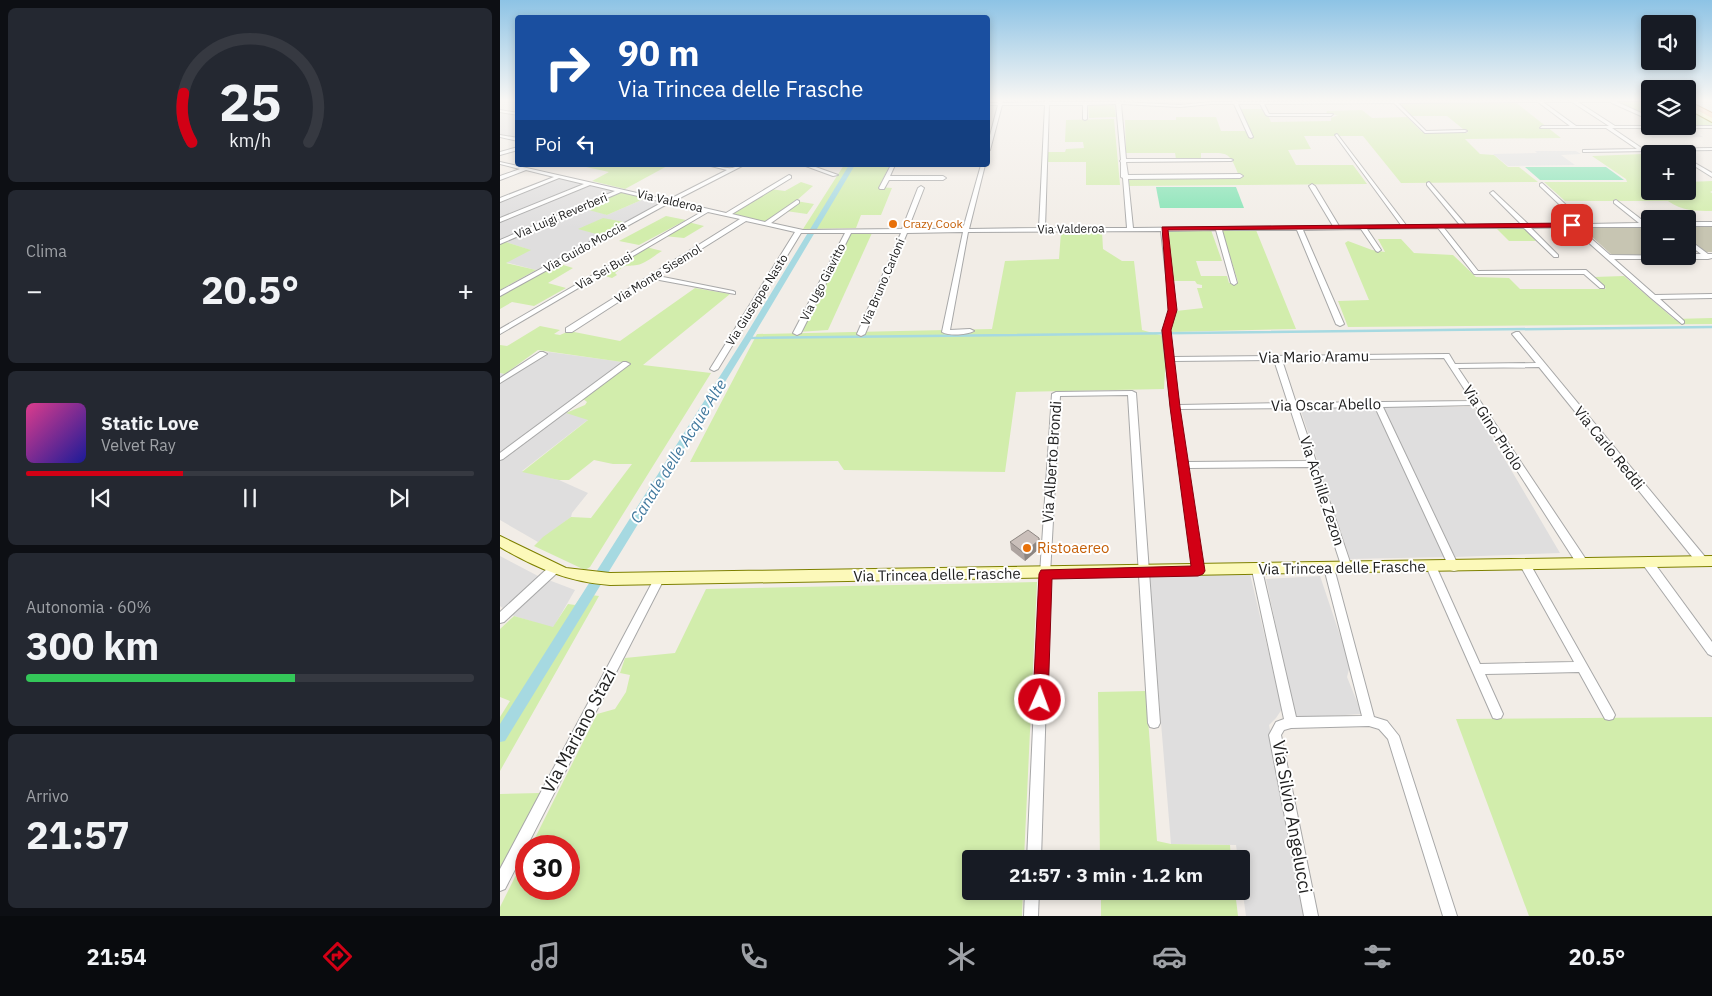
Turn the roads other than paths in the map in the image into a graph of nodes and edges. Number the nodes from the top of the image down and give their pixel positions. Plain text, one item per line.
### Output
1 (1045, 143) edge
2 (1121, 143) edge
3 (1343, 143) edge
4 (1630, 143) edge
5 (515, 149) edge
6 (1696, 149) edge
7 (1712, 149) edge
8 (1641, 150) edge
9 (1586, 151) dead end
10 (1641, 151) edge
11 (500, 154) edge
12 (1231, 160) dead end
13 (1122, 161) junction
14 (500, 163) edge
15 (1696, 165) edge
16 (515, 166) edge
17 (517, 167) edge
18 (718, 167) edge
19 (738, 167) edge
20 (812, 167) edge
21 (892, 167) edge
22 (983, 167) edge
23 (526, 169) junction
24 (733, 170) junction
25 (835, 174) dead end
26 (1712, 175) edge
27 (560, 176) junction
28 (1240, 176) dead end
29 (789, 177) dead end
30 (1124, 177) junction
31 (500, 178) edge
32 (887, 178) junction
33 (944, 178) dead end
34 (591, 183) junction
35 (1429, 184) dead end
36 (1542, 185) dead end
37 (1312, 186) dead end
38 (882, 188) dead end
39 (921, 188) dead end
40 (621, 190) junction
41 (1493, 193) dead end
42 (500, 200) edge
43 (670, 201) junction
44 (797, 202) dead end
45 (1616, 202) dead end
46 (708, 210) junction
47 (728, 214) junction
48 (746, 218) junction
49 (500, 220) edge
50 (1641, 221) edge
51 (767, 223) junction
52 (1696, 224) edge
53 (1712, 224) edge
54 (1525, 225) junction
55 (1572, 225) junction
56 (1585, 225) junction
57 (1641, 225) edge
58 (1404, 226) junction
59 (1439, 226) junction
60 (1464, 226) junction
61 (1299, 227) junction
62 (1337, 227) junction
63 (1363, 227) junction
64 (1164, 228) junction
65 (1218, 228) junction
66 (1042, 229) junction
67 (1130, 229) junction
68 (905, 230) junction
69 (966, 230) junction
70 (801, 231) junction
71 (849, 231) junction
72 (500, 242) edge
73 (1696, 247) edge
74 (1378, 250) dead end
75 (1556, 256) dead end
76 (1607, 257) junction
77 (1711, 258) edge
78 (1614, 263) junction
79 (653, 277) junction
80 (1234, 283) dead end
81 (1602, 287) dead end
82 (733, 293) dead end
83 (500, 294) edge
84 (1712, 296) edge
85 (1653, 297) junction
86 (1712, 301) edge
87 (1659, 302) junction
88 (1682, 322) dead end
89 (1340, 324) dead end
90 (569, 330) dead end
91 (500, 332) edge
92 (970, 332) dead end
93 (796, 333) dead end
94 (861, 334) dead end
95 (1516, 334) dead end
96 (543, 354) dead end
97 (1277, 357) junction
98 (1170, 358) junction
99 (626, 364) dead end
100 (1542, 365) junction
101 (1453, 366) junction
102 (714, 369) dead end
103 (500, 381) edge
104 (1476, 403) junction
105 (1378, 405) junction
106 (1293, 406) junction
107 (1175, 407) junction
108 (500, 457) edge
109 (1313, 464) junction
110 (1184, 465) junction
111 (500, 541) edge
112 (1707, 561) edge
113 (1648, 563) junction
114 (1583, 564) junction
115 (1525, 565) junction
116 (1431, 566) junction
117 (1454, 566) junction
118 (1329, 568) junction
119 (1347, 568) junction
120 (553, 570) junction
121 (1257, 570) junction
122 (1198, 571) junction
123 (1145, 572) junction
124 (1045, 574) junction
125 (659, 579) junction
126 (500, 619) edge
127 (1712, 651) edge
128 (1582, 667) junction
129 (1478, 669) junction
130 (1497, 714) dead end
131 (1609, 715) dead end
132 (1369, 720) junction
133 (1154, 723) dead end
134 (1291, 723) junction
135 (1034, 850) edge
136 (500, 884) edge
137 (1032, 900) edge
138 (1031, 916) edge
139 (1311, 916) edge
140 (1450, 916) edge

1 - 66 street
2 - 13 street
3 - 58 street
4 - 8 street
5 - 11 street
6 - 7 street
9 - 10 street
12 - 13 street
13 - 30 street
14 - 16 street, Via Valderoa
15 - 26 street
17 - 23 street, Via Valderoa
18 - 24 street
19 - 24 street
20 - 25 street
21 - 32 street
22 - 69 street
23 - 27 street, Via Valderoa
23 - 31 street
24 - 43 street
27 - 34 street, Via Valderoa
27 - 42 street
28 - 30 street
29 - 47 street
30 - 67 street
32 - 33 street
32 - 38 street
34 - 40 street, Via Valderoa
34 - 49 street
35 - 60 street
36 - 56 street
37 - 62 street
39 - 68 street, Via Bruno Carloni
40 - 43 street, Via Valderoa
40 - 72 street, Via Luigi Reverberi
41 - 54 street
43 - 46 street, Via Valderoa
43 - 83 street, Via Guido Moccia
44 - 51 street
45 - 50 street
46 - 47 street, Via Valderoa
46 - 91 street, Via Sei Busi
47 - 48 street, Via Valderoa
48 - 51 street, Via Valderoa
48 - 79 street, Via Monte Sisemol
51 - 70 street, Via Valderoa
52 - 53 street
54 - 55 street, Via Valderoa
54 - 60 street, Via Valderoa
54 - 75 street
55 - 56 street, Via Valderoa
55 - 76 street
56 - 57 street, Via Valderoa
58 - 59 street, Via Valderoa
58 - 63 street, Via Valderoa
59 - 60 street, Via Valderoa
59 - 81 street
61 - 62 street, Via Valderoa
61 - 65 street, Via Valderoa
61 - 89 street
62 - 63 street, Via Valderoa
63 - 74 street
64 - 65 street, Via Valderoa
64 - 67 street, Via Valderoa
64 - 98 street
65 - 80 street
66 - 67 street, Via Valderoa
66 - 69 street, Via Valderoa
68 - 69 street, Via Valderoa
68 - 71 street, Via Valderoa
68 - 94 street, Via Bruno Carloni
69 - 92 street
70 - 71 street, Via Valderoa
70 - 102 street, Via Giuseppe Nasto
71 - 93 street, Via Ugo Giavitto
73 - 77 street
76 - 77 street
76 - 78 street
77 - 78 street
78 - 85 street
79 - 82 street
79 - 90 street, Via Monte Sisemol
84 - 85 street
85 - 87 street
86 - 87 street
87 - 88 street
95 - 100 street, Via Carlo Reddi
96 - 103 street
97 - 98 street, Via Mario Aramu
97 - 101 street, Via Mario Aramu
97 - 106 street, Via Achille Zezon
98 - 107 street
99 - 108 street
100 - 101 street, Via Gino Priolo
100 - 112 street, Via Carlo Reddi
101 - 104 street, Via Gino Priolo
104 - 105 street, Via Oscar Abello
104 - 114 street, Via Gino Priolo
105 - 106 street, Via Oscar Abello
105 - 117 street
106 - 107 street, Via Oscar Abello
106 - 109 street, Via Achille Zezon
107 - 110 street
109 - 110 street
109 - 119 street, Via Achille Zezon
110 - 122 street
111 - 120 street, Via Trincea delle Frasche
112 - 113 street, Via Trincea delle Frasche
113 - 114 street, Via Trincea delle Frasche
113 - 127 street
114 - 115 street, Via Trincea delle Frasche
115 - 117 street, Via Trincea delle Frasche
115 - 128 street
116 - 117 street, Via Trincea delle Frasche
116 - 119 street, Via Trincea delle Frasche
116 - 129 street
118 - 119 street, Via Trincea delle Frasche
118 - 121 street, Via Trincea delle Frasche
118 - 132 street
120 - 125 street, Via Trincea delle Frasche
120 - 126 street
121 - 122 street, Via Trincea delle Frasche
121 - 134 street
122 - 123 street, Via Trincea delle Frasche
123 - 124 street, Via Trincea delle Frasche
123 - 124 street, Via Alberto Brondi
123 - 133 street
124 - 125 street, Via Trincea delle Frasche
124 - 135 street
125 - 136 street, Via Mariano Stazi
128 - 129 street
128 - 131 street
129 - 130 street
132 - 134 street, Via Silvio Angelucci
132 - 140 street
134 - 139 street, Via Silvio Angelucci
137 - 138 street

